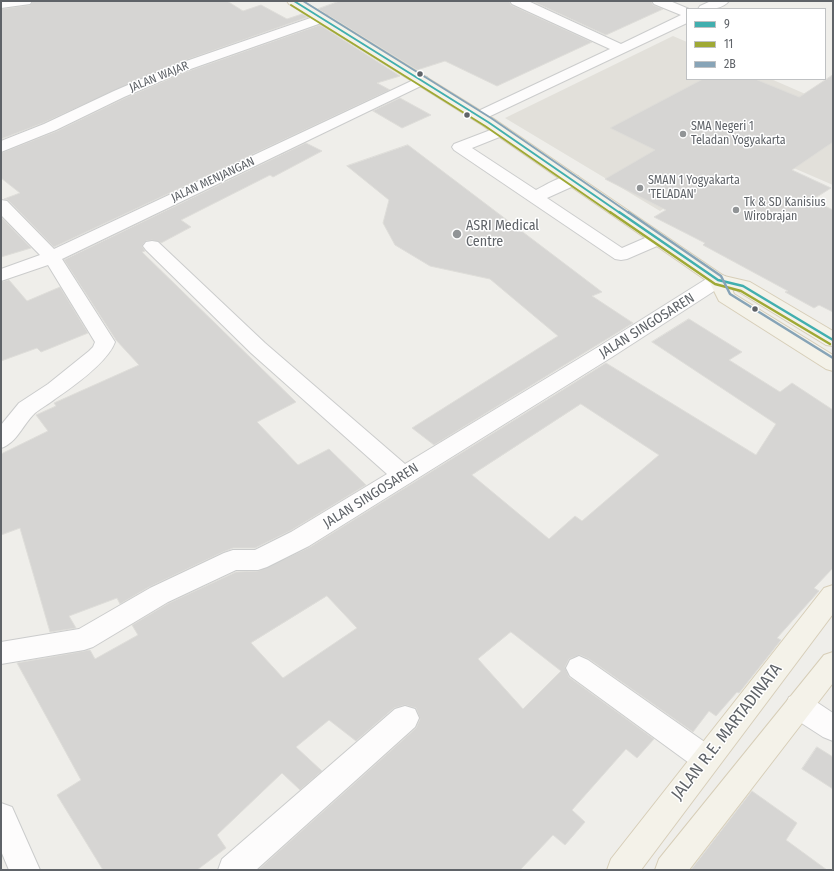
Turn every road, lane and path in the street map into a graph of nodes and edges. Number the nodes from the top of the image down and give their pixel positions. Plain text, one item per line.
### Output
1 (25, 1) edge
2 (294, 1) edge
3 (518, 1) edge
4 (660, 1) edge
5 (722, 1) edge
6 (1, 4) edge
7 (707, 8) edge
8 (686, 13) edge
9 (322, 18) junction
10 (686, 18) edge
11 (621, 49) junction
12 (422, 80) junction
13 (479, 116) junction
14 (501, 131) junction
15 (1, 147) edge
16 (572, 180) junction
17 (534, 197) junction
18 (1, 205) edge
19 (658, 239) junction
20 (152, 246) dead end
21 (52, 257) junction
22 (1, 275) edge
23 (718, 280) junction
24 (833, 340) edge
25 (833, 364) edge
26 (1, 440) edge
27 (404, 476) junction
28 (833, 595) edge
29 (1, 653) edge
30 (833, 662) edge
31 (579, 668) dead end
32 (799, 706) junction
33 (405, 718) dead end
34 (833, 728) edge
35 (706, 759) junction
36 (1, 817) edge
37 (25, 870) edge
38 (233, 870) edge
39 (622, 870) edge
40 (670, 870) edge

1 - 6 street
2 - 9 main road
3 - 11 street
4 - 8 street
5 - 7 street
9 - 12 main road
9 - 15 street, JALAN WAJAR
10 - 11 street
11 - 13 street
12 - 13 main road
12 - 21 street, JALAN MENJANGAN
13 - 14 main road
14 - 16 main road
14 - 17 street
16 - 17 street
16 - 19 main road
17 - 19 street
18 - 21 street
19 - 23 main road
20 - 27 street
21 - 22 street, JALAN MENJANGAN
21 - 26 street
23 - 24 main road
23 - 25 main road
23 - 27 street, JALAN SINGOSAREN
27 - 29 street, JALAN SINGOSAREN
28 - 35 main road, JALAN R.E. MARTADINATA
30 - 32 main road
31 - 35 street
32 - 34 street
32 - 40 main road
33 - 38 street
35 - 39 main road, JALAN R.E. MARTADINATA
36 - 37 street

